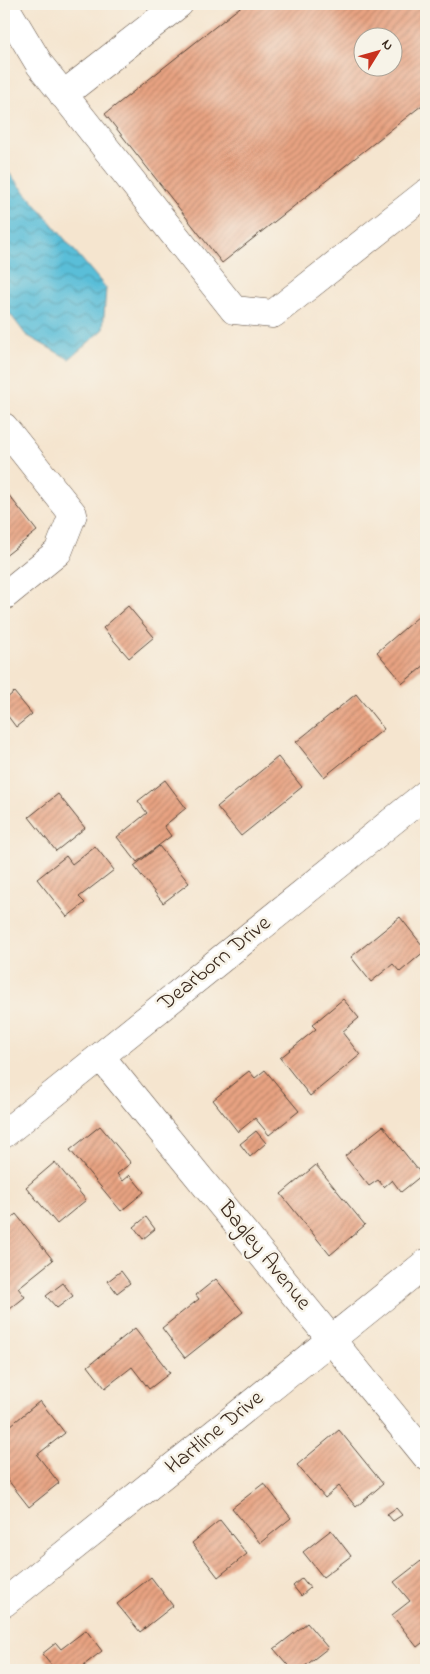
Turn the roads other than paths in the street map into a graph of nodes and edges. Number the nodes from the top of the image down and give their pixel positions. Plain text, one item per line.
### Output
1 (179, 4) edge
2 (4, 5) edge
3 (63, 94) junction
4 (426, 193) edge
5 (4, 427) edge
6 (4, 596) edge
7 (426, 794) edge
8 (101, 1057) junction
9 (4, 1134) edge
10 (426, 1263) edge
11 (331, 1340) junction
12 (426, 1456) edge
13 (4, 1603) edge

1 - 3 street
2 - 3 street
3 - 4 street
5 - 6 street
7 - 8 street, Dearborn Drive
8 - 9 street, Dearborn Drive
8 - 11 street, Bagley Avenue
10 - 11 street, Hartline Drive
11 - 12 street, Bagley Avenue
11 - 13 street, Hartline Drive

